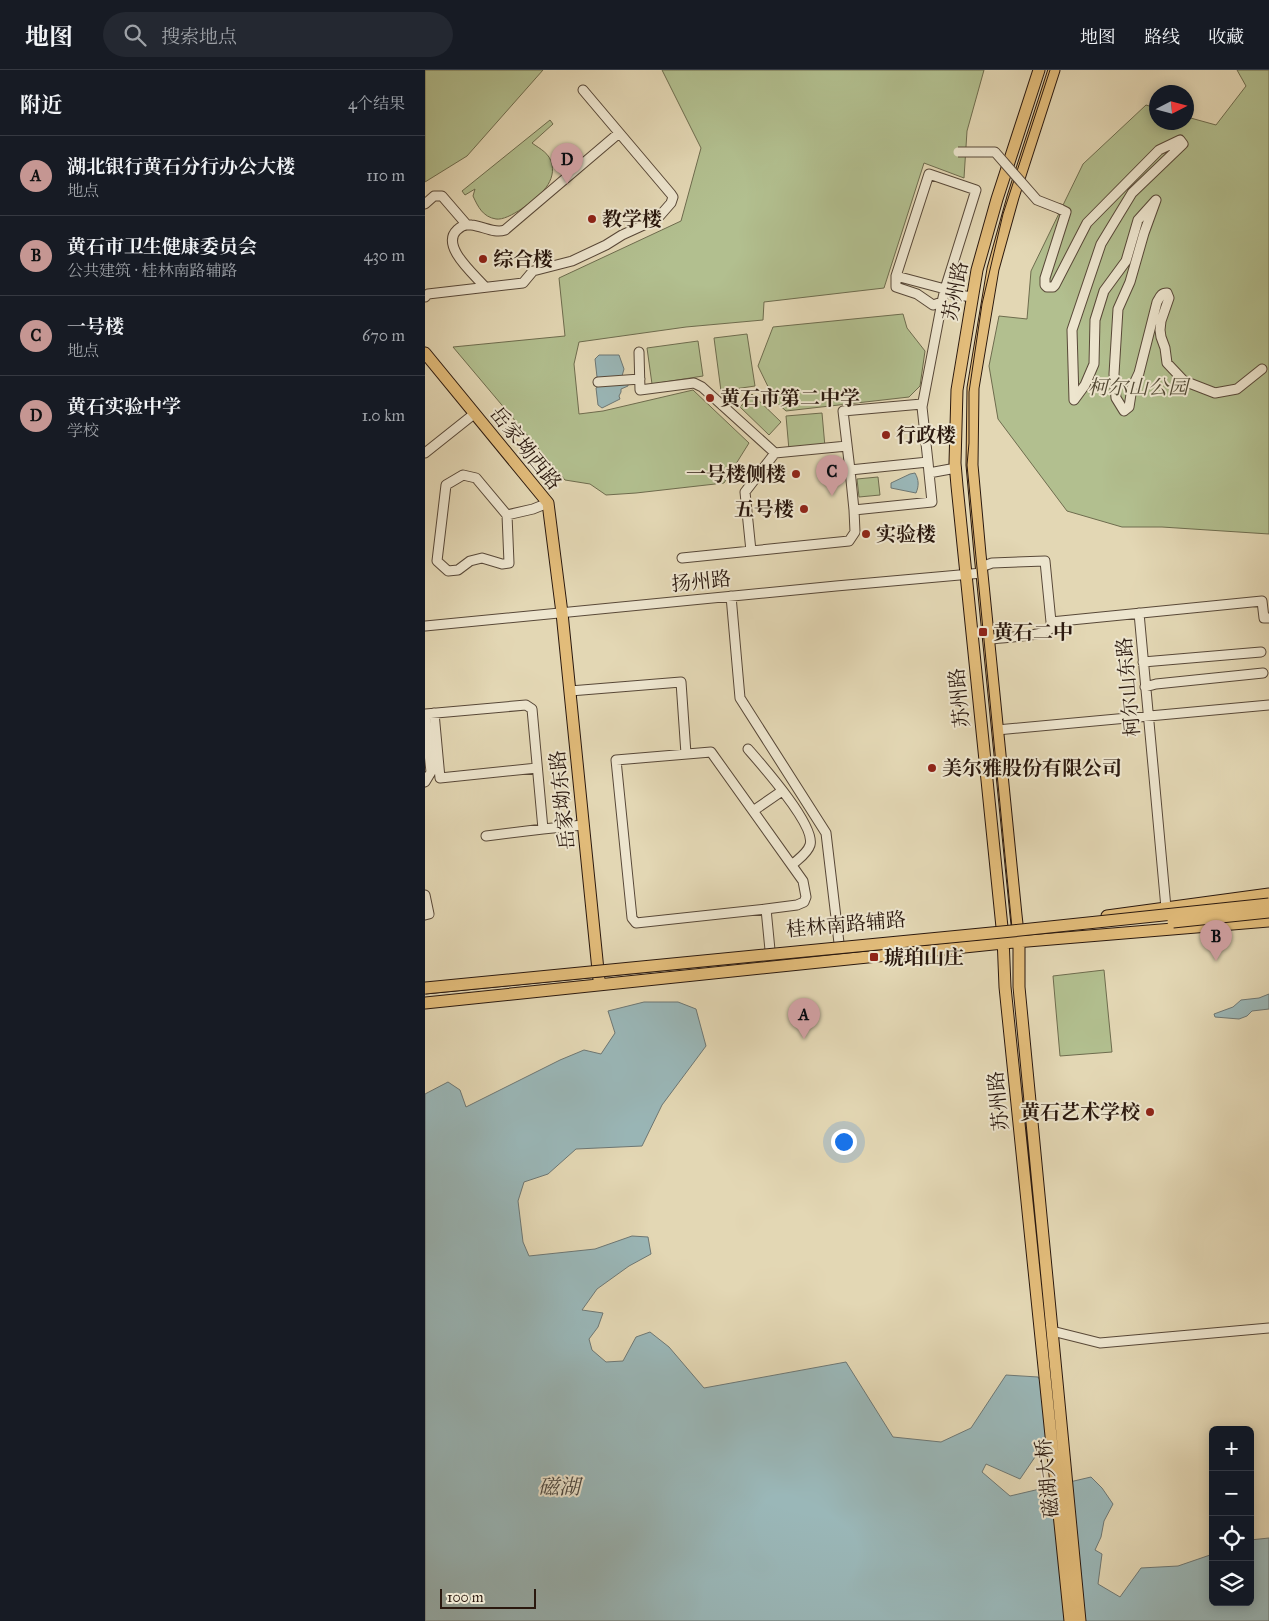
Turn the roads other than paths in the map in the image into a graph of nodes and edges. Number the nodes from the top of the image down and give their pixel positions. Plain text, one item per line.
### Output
1 (1039, 70) edge
2 (1054, 70) edge
3 (583, 90) dead end
4 (619, 133) junction
5 (958, 152) dead end
6 (425, 204) edge
7 (467, 225) junction
8 (896, 276) junction
9 (485, 287) junction
10 (945, 289) junction
11 (425, 297) edge
12 (972, 297) junction
13 (942, 302) junction
14 (639, 352) dead end
15 (425, 353) edge
16 (1263, 369) dead end
17 (640, 378) junction
18 (602, 381) dead end
19 (922, 404) junction
20 (474, 414) junction
21 (847, 446) junction
22 (775, 453) junction
23 (425, 454) edge
24 (928, 462) junction
25 (955, 468) junction
26 (850, 470) junction
27 (929, 472) junction
28 (548, 503) junction
29 (854, 510) junction
30 (507, 515) junction
31 (751, 551) junction
32 (681, 558) dead end
33 (981, 570) junction
34 (966, 574) junction
35 (731, 596) junction
36 (562, 612) junction
37 (1139, 613) junction
38 (1269, 618) edge
39 (1051, 622) junction
40 (425, 626) edge
41 (988, 640) junction
42 (1261, 652) dead end
43 (1143, 662) junction
44 (1263, 673) dead end
45 (1145, 687) junction
46 (569, 691) junction
47 (1269, 705) edge
48 (428, 714) edge
49 (1148, 716) junction
50 (997, 730) junction
51 (748, 749) dead end
52 (685, 754) junction
53 (537, 768) junction
54 (440, 778) junction
55 (426, 781) edge
56 (782, 791) junction
57 (753, 810) junction
58 (583, 825) junction
59 (543, 829) junction
60 (486, 836) dead end
61 (792, 865) junction
62 (1269, 894) edge
63 (425, 895) edge
64 (1269, 904) edge
65 (1166, 908) junction
66 (766, 909) junction
67 (1269, 912) edge
68 (425, 915) edge
69 (1269, 921) edge
70 (1017, 928) junction
71 (1002, 929) junction
72 (1019, 942) junction
73 (839, 943) junction
74 (1003, 943) junction
75 (770, 950) junction
76 (597, 969) junction
77 (425, 984) edge
78 (599, 984) junction
79 (425, 988) edge
80 (425, 996) edge
81 (425, 1003) edge
82 (1269, 1328) edge
83 (1047, 1332) junction
84 (1069, 1621) edge
85 (1080, 1621) edge

1 - 12 main road, 苏州路
2 - 33 main road, 苏州路
3 - 4 street
4 - 7 street
4 - 9 street
5 - 16 street, bridge
6 - 7 street
7 - 9 street
8 - 10 street
8 - 10 street
8 - 13 street
9 - 11 street
10 - 12 street
10 - 13 street
12 - 25 main road, 苏州路
13 - 19 street
14 - 17 street
15 - 20 main road, 岳家坳西路
17 - 18 street
17 - 22 street
19 - 21 street
19 - 24 street
20 - 23 street
20 - 28 main road, 岳家坳西路
21 - 22 street
21 - 26 street
22 - 31 street
24 - 26 street
24 - 27 street
25 - 27 street
25 - 34 main road, 苏州路
26 - 29 street
27 - 29 street
28 - 30 street
28 - 36 main road, 岳家坳西路
29 - 31 street
30 - 30 street
31 - 32 street
33 - 34 street, 扬州路
33 - 39 street, 扬州路
33 - 41 main road, 苏州路
34 - 35 street, 扬州路
34 - 71 main road, 苏州路
35 - 36 street, 扬州路
35 - 73 street
36 - 40 street, 扬州路
36 - 46 main road, 岳家坳东路
37 - 38 street
37 - 39 street
37 - 43 street, 柯尔山东路
39 - 41 street
41 - 50 main road, 苏州路
42 - 43 street
43 - 45 street, 柯尔山东路
44 - 45 street
45 - 49 street, 柯尔山东路
46 - 52 street
46 - 58 main road, 岳家坳东路
47 - 49 street
48 - 53 street
48 - 54 street
48 - 55 street
49 - 50 street
49 - 65 street, 柯尔山东路
50 - 70 main road, 苏州路
51 - 56 street
52 - 57 street
52 - 66 street
53 - 54 street
53 - 59 street
54 - 55 street
56 - 57 street
56 - 61 street
57 - 61 street
58 - 59 street
58 - 76 main road, 岳家坳东路
59 - 60 street
61 - 66 street
62 - 65 main road, 桂林南路辅路
63 - 68 street
64 - 79 main road, bridge
65 - 70 main road, 桂林南路辅路
66 - 75 street
67 - 80 main road, bridge
69 - 72 main road, 桂林南路辅路
70 - 71 main road, 桂林南路辅路
70 - 72 main road, 苏州路
71 - 73 main road, 桂林南路辅路
71 - 74 main road, 苏州路
72 - 74 main road, 桂林南路辅路
72 - 83 main road, 苏州路
73 - 75 main road, 桂林南路辅路
74 - 78 main road, 桂林南路辅路
74 - 83 main road, 苏州路
75 - 76 main road, 桂林南路辅路
76 - 77 main road, 桂林南路辅路
76 - 78 main road, 岳家坳东路
78 - 81 main road, 桂林南路辅路
82 - 83 street
83 - 84 main road, 磁湖大桥
83 - 85 main road, 磁湖大桥

